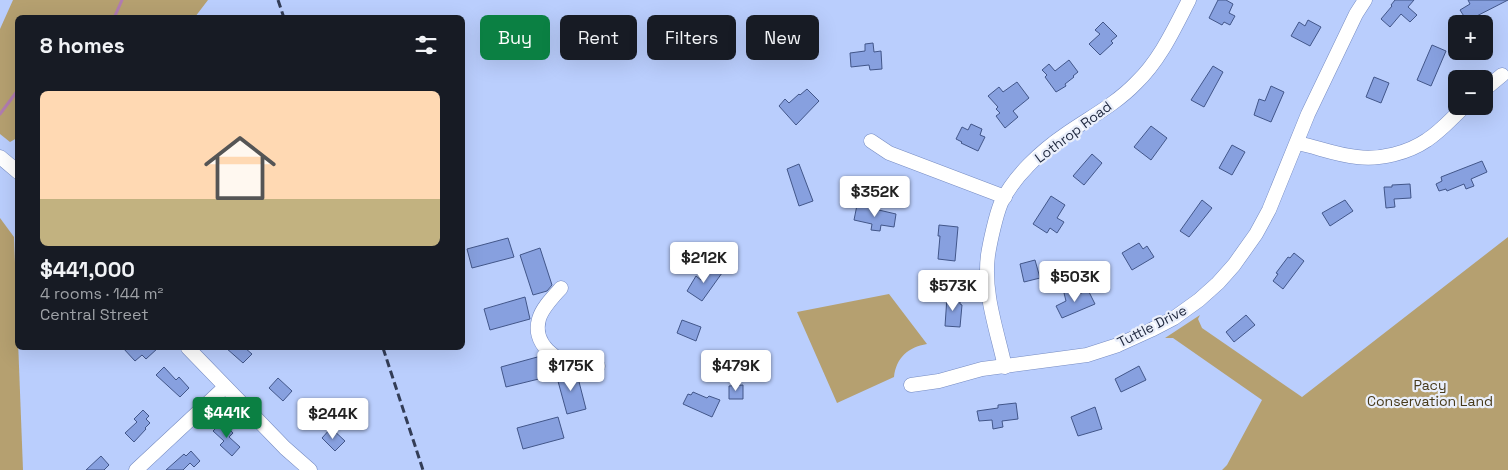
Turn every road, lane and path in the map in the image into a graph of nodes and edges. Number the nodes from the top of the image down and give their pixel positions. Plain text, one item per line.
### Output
1 (1189, 0) edge
2 (1365, 0) edge
3 (1502, 75) dead end
4 (1493, 82) edge
5 (1455, 115) edge
6 (871, 141) dead end
7 (1296, 143) junction
8 (0, 157) edge
9 (15, 170) edge
10 (1006, 197) junction
11 (561, 288) dead end
12 (190, 350) edge
13 (598, 366) dead end
14 (1005, 367) junction
15 (910, 385) dead end
16 (225, 387) junction
17 (136, 470) edge
18 (310, 470) edge

1 - 10 street, Lothrop Road
2 - 7 street, Tuttle Drive
3 - 4 street
5 - 7 street
6 - 10 street
7 - 14 street, Tuttle Drive
8 - 9 street
10 - 14 street, Lothrop Road
11 - 13 street
12 - 16 street
14 - 15 street, Tuttle Drive
16 - 17 street
16 - 18 street

